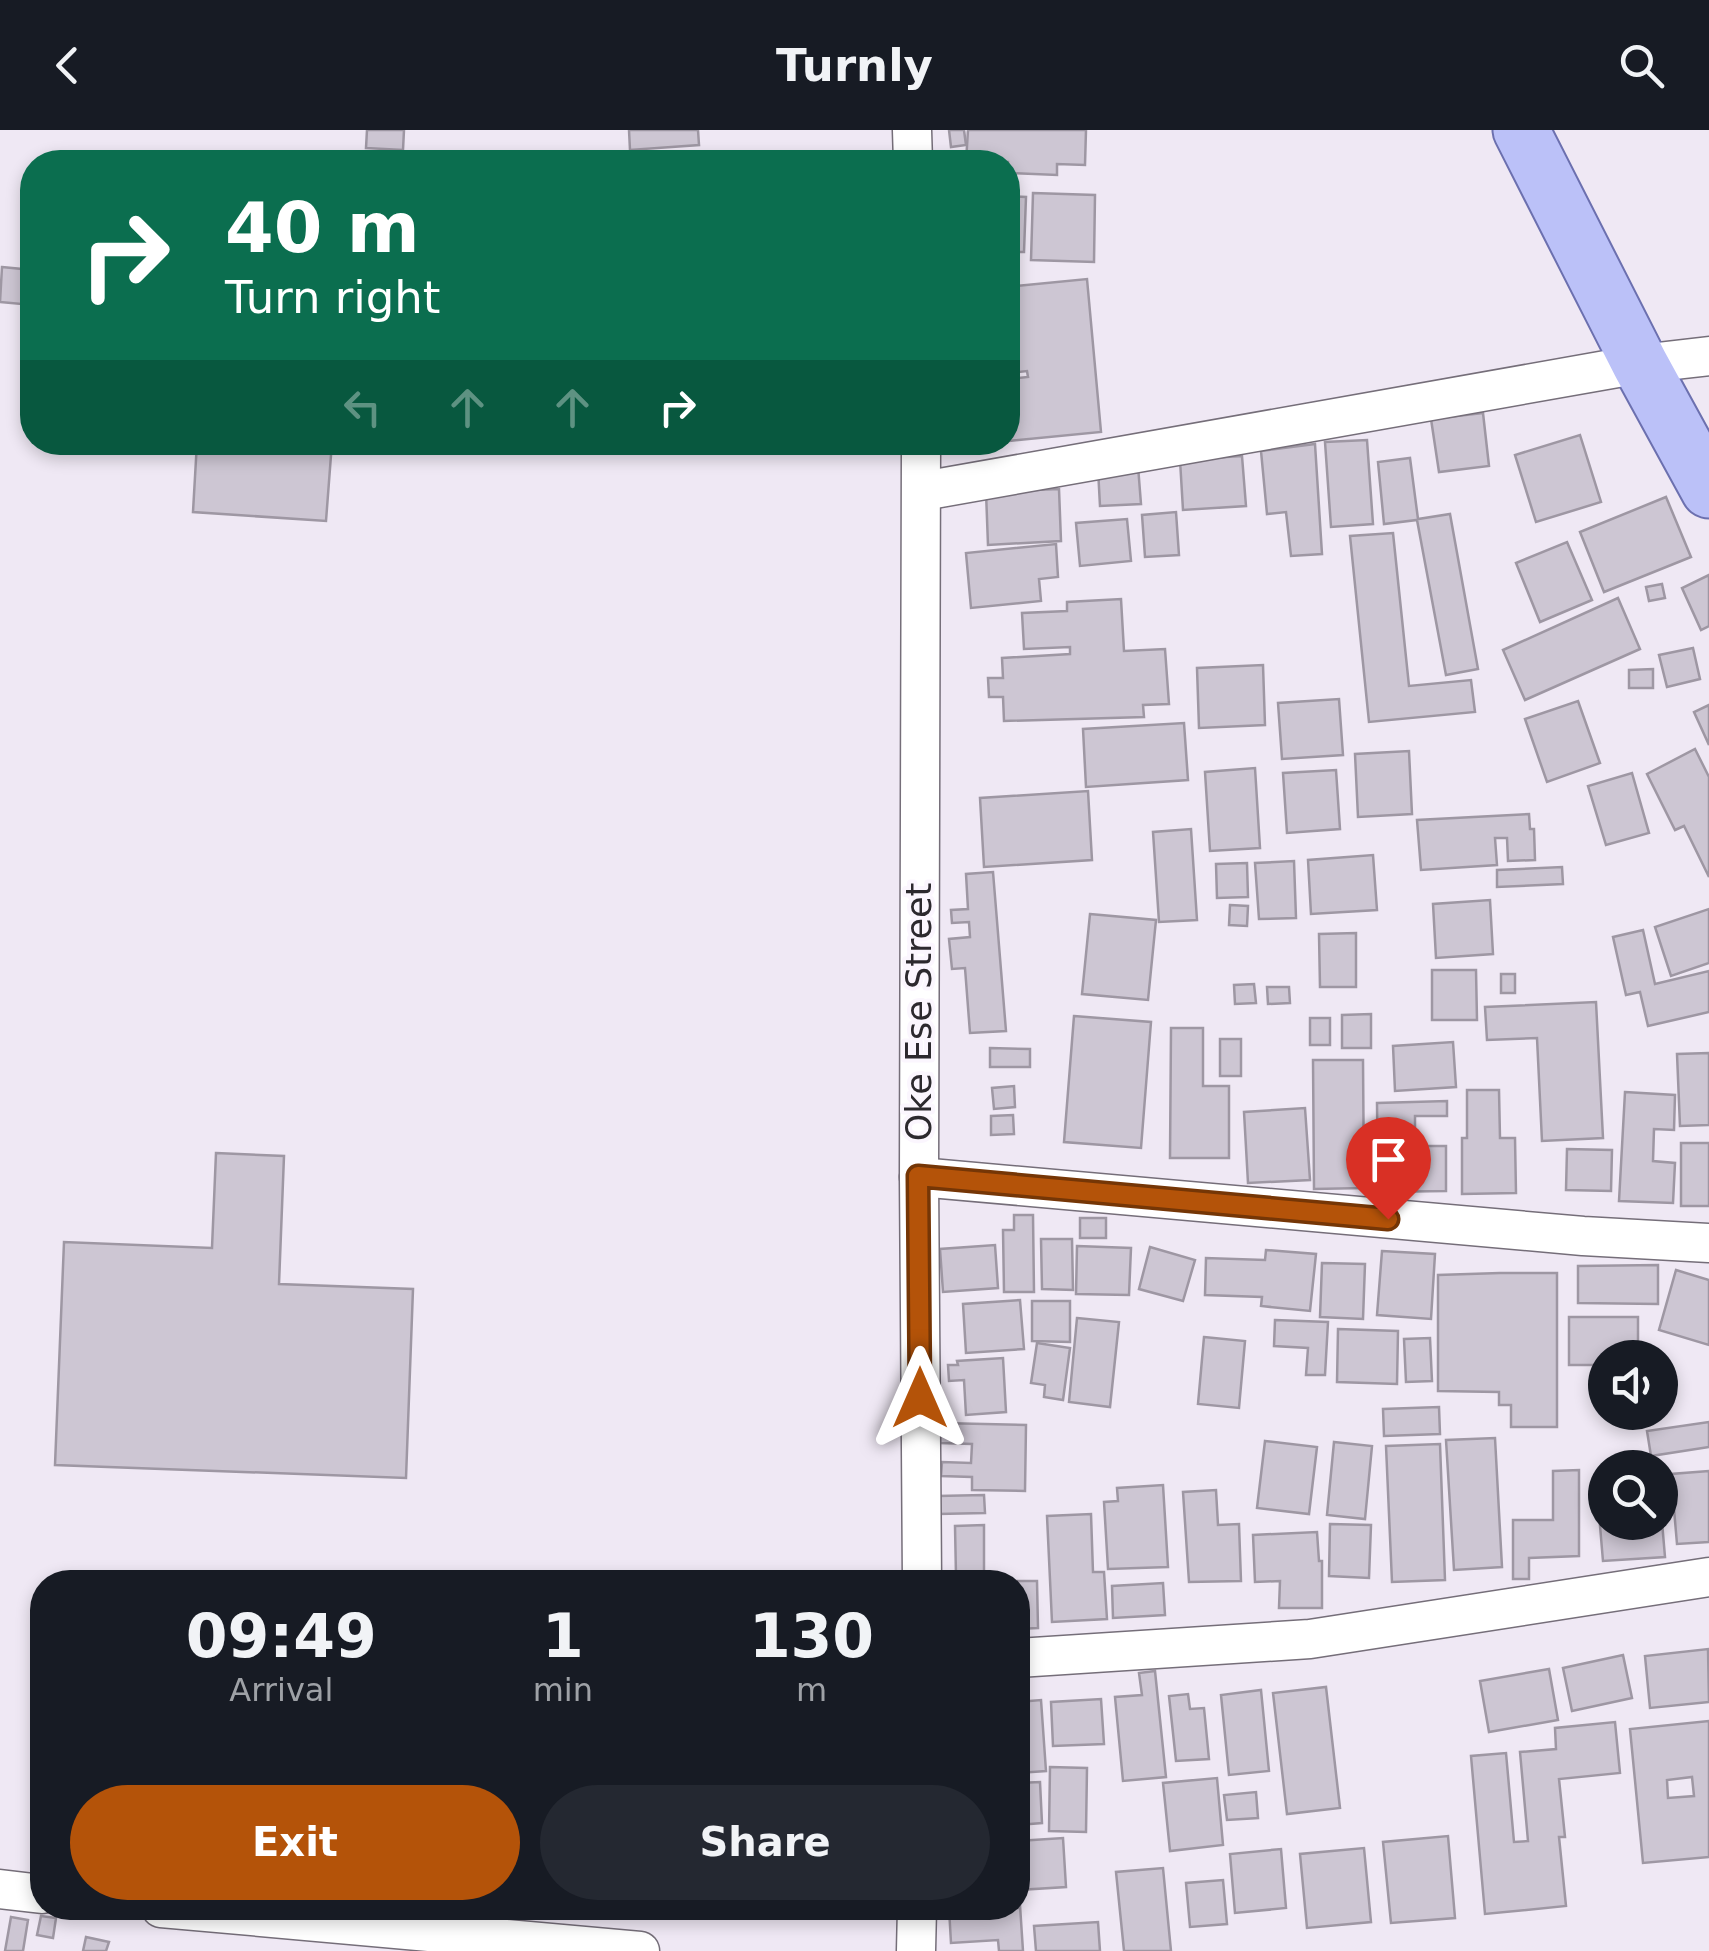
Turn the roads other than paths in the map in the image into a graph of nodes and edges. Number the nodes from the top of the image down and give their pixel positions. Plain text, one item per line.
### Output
1 (1520, 130) edge
2 (1709, 356) edge
3 (1640, 364) junction
4 (921, 455) edge
5 (1709, 490) edge
6 (922, 492) junction
7 (918, 1176) junction
8 (1709, 1242) edge
9 (922, 1570) edge
10 (1709, 1577) edge
11 (1030, 1657) edge
12 (0, 1888) edge
13 (30, 1892) edge
14 (295, 1920) edge
15 (917, 1920) edge
16 (640, 1951) edge
17 (916, 1951) edge

1 - 3 main road
2 - 3 street
3 - 5 main road
3 - 6 street
4 - 6 street, Oke Ese Street
6 - 7 street, Oke Ese Street
7 - 8 street
7 - 9 street, Oke Ese Street
10 - 11 street
12 - 13 street
14 - 16 street
15 - 17 street

